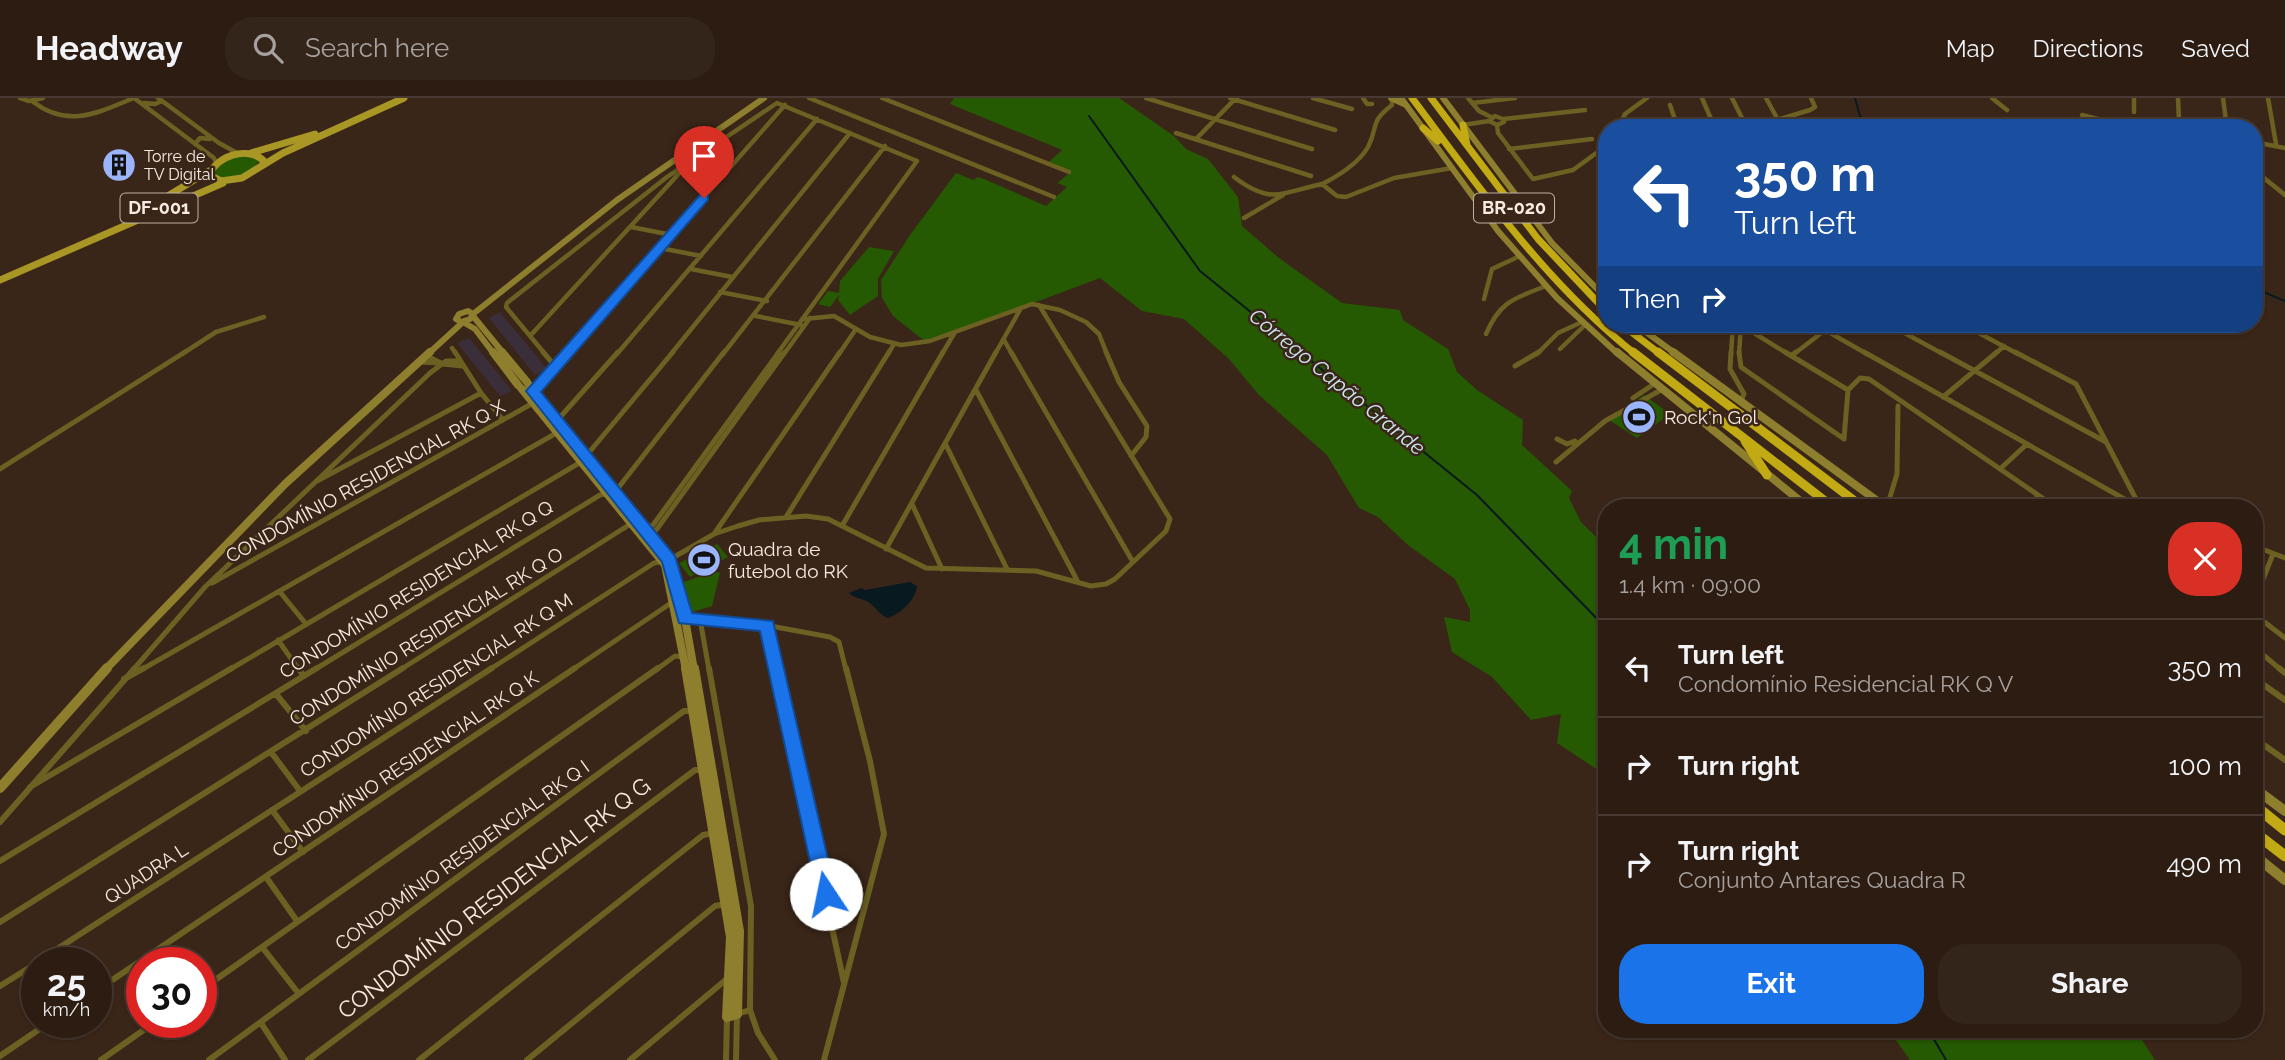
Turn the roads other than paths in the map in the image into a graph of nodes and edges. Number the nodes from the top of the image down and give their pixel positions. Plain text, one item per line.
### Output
1 (20, 98) edge
2 (43, 98) edge
3 (404, 98) edge
4 (764, 98) edge
5 (809, 98) edge
6 (882, 98) edge
7 (1146, 98) edge
8 (1233, 98) edge
9 (1313, 98) edge
10 (1431, 98) edge
11 (1443, 98) edge
12 (1468, 98) edge
13 (1515, 98) edge
14 (1647, 98) edge
15 (1702, 98) edge
16 (1732, 98) edge
17 (1766, 98) edge
18 (1811, 98) edge
19 (1992, 98) edge
20 (2134, 98) edge
21 (2178, 98) edge
22 (2223, 98) edge
23 (2268, 98) edge
24 (136, 99) edge
25 (160, 99) edge
26 (1391, 99) edge
27 (1407, 100) edge
28 (32, 101) junction
29 (779, 103) joint
30 (1472, 103) junction
31 (785, 105) junction
32 (1670, 106) dead end
33 (173, 109) junction
34 (1352, 109) dead end
35 (1585, 110) dead end
36 (2007, 110) dead end
37 (153, 112) junction
38 (2134, 112) dead end
39 (2082, 115) dead end
40 (817, 119) junction
41 (1215, 119) junction
42 (1490, 119) junction
43 (1503, 119) junction
44 (1622, 119) edge
45 (1675, 119) edge
46 (1711, 119) edge
47 (1743, 119) edge
48 (1777, 119) edge
49 (1781, 119) edge
50 (2098, 119) edge
51 (2179, 119) edge
52 (2226, 119) edge
53 (346, 124) junction
54 (1463, 125) junction
55 (1497, 125) junction
56 (1423, 128) junction
57 (1335, 130) dead end
58 (180, 132) junction
59 (204, 132) junction
60 (850, 133) junction
61 (1176, 133) dead end
62 (1196, 139) junction
63 (1592, 139) dead end
64 (219, 143) junction
65 (195, 144) junction
66 (2263, 144) edge
67 (2276, 144) dead end
68 (886, 146) junction
69 (2285, 148) edge
70 (1312, 149) dead end
71 (1468, 149) junction
72 (1509, 149) junction
73 (251, 153) junction
74 (239, 154) junction
75 (1598, 154) edge
76 (1453, 155) junction
77 (916, 160) joint
78 (690, 161) junction
79 (216, 163) junction
80 (262, 164) junction
81 (1452, 168) junction
82 (209, 171) junction
83 (1069, 172) dead end
84 (1311, 176) dead end
85 (667, 177) junction
86 (1234, 177) dead end
87 (2263, 177) edge
88 (674, 179) junction
89 (228, 181) junction
90 (1322, 184) junction
91 (2285, 195) edge
92 (1054, 197) dead end
93 (1244, 218) dead end
94 (631, 227) junction
95 (671, 235) junction
96 (92, 239) junction
97 (660, 248) junction
98 (1520, 256) junction
99 (701, 257) junction
100 (691, 269) junction
101 (732, 277) junction
102 (0, 280) edge
103 (1546, 286) junction
104 (1598, 290) edge
105 (720, 292) junction
106 (1483, 299) dead end
107 (767, 301) junction
108 (816, 302) joint
109 (508, 303) joint
110 (1598, 303) edge
111 (1039, 304) junction
112 (812, 308) junction
113 (1021, 308) junction
114 (470, 314) junction
115 (825, 315) junction
116 (756, 316) junction
117 (264, 317) dead end
118 (460, 321) junction
119 (804, 322) junction
120 (1598, 322) edge
121 (1584, 323) junction
122 (475, 329) junction
123 (856, 329) junction
124 (956, 331) junction
125 (1611, 333) edge
126 (1633, 333) edge
127 (1647, 333) edge
128 (1732, 333) edge
129 (1740, 333) edge
130 (1755, 333) edge
131 (1821, 333) edge
132 (1830, 333) edge
133 (1905, 333) edge
134 (1979, 333) edge
135 (451, 334) junction
136 (1486, 334) dead end
137 (530, 336) junction
138 (1004, 340) junction
139 (491, 344) junction
140 (894, 344) junction
141 (435, 346) junction
142 (2004, 346) junction
143 (452, 348) dead end
144 (1560, 349) dead end
145 (425, 355) junction
146 (1791, 356) junction
147 (418, 362) junction
148 (442, 363) junction
149 (460, 364) junction
150 (555, 366) junction
151 (1515, 366) dead end
152 (1975, 371) junction
153 (1654, 384) junction
154 (526, 388) junction
155 (976, 390) junction
156 (1661, 390) junction
157 (1848, 390) junction
158 (481, 393) junction
159 (1943, 397) junction
160 (1741, 401) junction
161 (536, 402) junction
162 (1898, 406) dead end
163 (503, 420) junction
164 (557, 428) junction
165 (1741, 435) junction
166 (1557, 439) dead end
167 (2106, 442) junction
168 (2026, 444) junction
169 (946, 445) junction
170 (1131, 456) junction
171 (584, 460) junction
172 (1556, 462) dead end
173 (1809, 464) junction
174 (698, 468) junction
175 (0, 469) edge
176 (2000, 469) junction
177 (1791, 474) junction
178 (1767, 475) junction
179 (313, 482) junction
180 (612, 494) junction
181 (2037, 494) junction
182 (1798, 499) edge
183 (1823, 499) edge
184 (1853, 499) edge
185 (1875, 499) edge
186 (1891, 499) edge
187 (2037, 499) edge
188 (2044, 499) edge
189 (2125, 499) edge
190 (2133, 499) edge
191 (912, 504) junction
192 (786, 517) junction
193 (634, 521) junction
194 (842, 526) junction
195 (646, 534) junction
196 (714, 534) junction
197 (886, 549) junction
198 (2263, 549) edge
199 (2273, 554) junction
200 (2285, 558) edge
201 (666, 561) junction
202 (1133, 562) junction
203 (942, 569) junction
204 (1007, 569) junction
205 (2263, 579) edge
206 (1079, 583) junction
207 (205, 587) junction
208 (280, 592) junction
209 (678, 599) junction
210 (681, 619) junction
211 (700, 619) junction
212 (2263, 621) edge
213 (306, 624) junction
214 (767, 625) junction
215 (2285, 638) edge
216 (278, 640) junction
217 (2263, 655) edge
218 (687, 658) junction
219 (2285, 673) edge
220 (304, 676) junction
221 (121, 681) junction
222 (2263, 684) edge
223 (276, 694) junction
224 (2285, 700) edge
225 (697, 712) junction
226 (306, 731) junction
227 (2263, 744) edge
228 (271, 752) junction
229 (2285, 760) edge
230 (707, 770) junction
231 (30, 787) junction
232 (0, 788) edge
233 (300, 791) junction
234 (2263, 795) edge
235 (272, 810) junction
236 (2285, 811) edge
237 (2263, 813) edge
238 (0, 822) edge
239 (2285, 830) edge
240 (719, 833) junction
241 (2263, 839) edge
242 (303, 852) junction
243 (2285, 856) edge
244 (0, 861) edge
245 (2263, 862) edge
246 (267, 877) junction
247 (2285, 880) edge
248 (731, 903) junction
249 (298, 920) junction
250 (0, 922) edge
251 (60, 947) edge
252 (262, 947) junction
253 (738, 969) junction
254 (21, 972) edge
255 (217, 978) edge
256 (728, 978) junction
257 (112, 980) edge
258 (0, 986) edge
259 (845, 986) junction
260 (299, 995) junction
261 (750, 1010) junction
262 (737, 1014) junction
263 (727, 1017) junction
264 (261, 1023) junction
265 (26, 1038) edge
266 (132, 1038) edge
267 (0, 1056) edge
268 (101, 1060) edge
269 (209, 1060) edge
270 (285, 1060) edge
271 (308, 1060) edge
272 (419, 1060) edge
273 (527, 1060) edge
274 (630, 1060) edge
275 (726, 1060) edge
276 (736, 1060) edge
277 (775, 1060) edge
278 (824, 1060) edge

1 - 28 street
2 - 28 street
3 - 53 main road, DF-001
4 - 114 main road
5 - 92 street
6 - 83 street
7 - 41 street
8 - 41 street
8 - 57 street
9 - 34 street
10 - 71 highway, BR-020
11 - 54 main road
12 - 30 street
13 - 30 street
14 - 44 street
15 - 46 street
16 - 47 street
17 - 48 street
18 - 49 street
19 - 36 street
20 - 38 street
21 - 51 street
22 - 52 street
23 - 67 street
24 - 25 street
24 - 28 street
24 - 37 street
25 - 33 street
26 - 27 main road
26 - 90 street
27 - 56 main road
27 - 76 highway, BR-020
29 - 31 street
29 - 78 street
30 - 42 street
31 - 40 street
31 - 95 street
32 - 45 street
33 - 37 street
33 - 59 street
35 - 43 street
37 - 58 street
39 - 50 street
40 - 60 street
40 - 99 street
41 - 62 street
41 - 70 street
42 - 43 street
42 - 54 street
42 - 55 street
43 - 55 street
53 - 73 main road, DF-001
53 - 80 main road, DF-001
54 - 71 highway
54 - 104 main road
55 - 72 street
56 - 76 highway
56 - 81 main road
58 - 59 street
58 - 65 street
59 - 64 street
60 - 68 street
60 - 101 street
61 - 62 street
62 - 84 street
63 - 72 street
64 - 65 street
64 - 74 street
65 - 79 street
66 - 69 street
68 - 77 street
68 - 107 street
71 - 110 highway, BR-020
72 - 75 street
73 - 74 main road, DF-001
73 - 80 main road
74 - 79 main road, DF-001
76 - 120 highway, BR-020
77 - 108 street
78 - 85 street
78 - 88 street
79 - 82 main road, DF-001
80 - 89 main road, DF-001
81 - 90 street
81 - 98 main road
82 - 89 main road, DF-001
82 - 96 main road, DF-001
85 - 88 street
85 - 109 street
86 - 90 street
87 - 91 street
88 - 94 street
89 - 96 main road, DF-001
90 - 93 street
94 - 95 street
94 - 137 street
95 - 97 street
96 - 102 main road, DF-001
97 - 99 street
97 - 150 street
98 - 103 main road
98 - 106 street
99 - 100 street
100 - 101 street
100 - 164 street
101 - 105 street
103 - 121 main road
103 - 136 street
105 - 107 street
105 - 171 street
107 - 116 street
108 - 112 street
109 - 137 street
111 - 113 street
111 - 170 street
111 - 170 street
112 - 115 street
112 - 119 street
113 - 124 street
113 - 138 street
114 - 118 main road
114 - 139 main road
115 - 119 street
115 - 123 street
116 - 119 street
116 - 180 street
117 - 175 street
118 - 122 main road
118 - 135 main road
118 - 141 main road
119 - 174 street
121 - 144 street
121 - 151 street
121 - 153 main road
122 - 135 main road
122 - 139 main road
123 - 140 street
123 - 196 street
124 - 140 street
124 - 194 street
125 - 165 highway, BR-020
126 - 173 highway
127 - 160 main road
128 - 160 street
129 - 157 street
130 - 146 street
131 - 146 street
132 - 159 street
133 - 152 street
134 - 142 street
135 - 141 main road
137 - 150 street
138 - 155 street
138 - 202 street
139 - 154 main road
140 - 192 street
141 - 145 main road
142 - 152 street
142 - 167 street
143 - 149 street
145 - 147 main road
145 - 148 street
146 - 157 street
147 - 148 street
147 - 232 main road
148 - 149 street
148 - 179 street
149 - 158 street
150 - 154 street
152 - 159 street
152 - 167 street
153 - 156 main road
153 - 166 street
154 - 161 main road
155 - 169 street
155 - 206 street
156 - 172 street
156 - 178 main road
157 - 176 street
158 - 163 street
158 - 179 street
159 - 168 street
160 - 185 main road
161 - 163 street, CONDOMÍNIO RESIDENCIAL RK Q X
161 - 164 main road
162 - 186 street
163 - 207 street, CONDOMÍNIO RESIDENCIAL RK Q X
164 - 171 main road
164 - 208 street
165 - 177 highway, BR-020
165 - 178 highway
167 - 190 street
168 - 176 street
168 - 189 street
169 - 191 street
169 - 204 street
170 - 202 street
171 - 180 main road
171 - 213 street
173 - 177 highway
173 - 184 highway
174 - 195 street
174 - 195 street
176 - 181 street
177 - 183 highway, BR-020
178 - 182 main road
179 - 207 street
180 - 193 main road
180 - 220 street, CONDOMÍNIO RESIDENCIAL RK Q Q
181 - 187 street
181 - 188 street
191 - 197 street
191 - 203 street
192 - 194 street
192 - 196 street
193 - 195 main road
193 - 226 street, CONDOMÍNIO RESIDENCIAL RK Q O
194 - 197 street
195 - 201 main road
196 - 201 street, CONDOMÍNIO RESIDENCIAL RK Q M
197 - 203 street
198 - 199 street
199 - 200 street
199 - 205 street
201 - 209 main road
201 - 233 street, CONDOMÍNIO RESIDENCIAL RK Q M
202 - 206 street
203 - 204 street
204 - 206 street
207 - 221 street
208 - 213 street
208 - 221 street
209 - 210 main road
209 - 242 street, CONDOMÍNIO RESIDENCIAL RK Q K
210 - 211 street
210 - 218 main road
211 - 214 street
211 - 261 street
212 - 215 street
213 - 216 street
214 - 259 street
214 - 259 street
216 - 220 street
216 - 231 street
217 - 219 street
218 - 225 main road
218 - 249 street
220 - 223 street, CONDOMÍNIO RESIDENCIAL RK Q Q
221 - 231 street
222 - 224 street
223 - 226 street, CONDOMÍNIO RESIDENCIAL RK Q Q
223 - 244 street
225 - 230 main road
225 - 260 street, CONDOMÍNIO RESIDENCIAL RK Q I
226 - 228 street, CONDOMÍNIO RESIDENCIAL RK Q O
227 - 229 street
228 - 233 street
228 - 250 street, CONDOMÍNIO RESIDENCIAL RK Q O
230 - 240 main road
230 - 271 street, CONDOMÍNIO RESIDENCIAL RK Q G
231 - 238 street
233 - 235 street, CONDOMÍNIO RESIDENCIAL RK Q M
234 - 236 main road
235 - 242 street
235 - 251 street, QUADRA L
237 - 239 highway
240 - 248 main road
240 - 272 street
241 - 243 highway
242 - 246 street, CONDOMÍNIO RESIDENCIAL RK Q K
245 - 247 main road
246 - 249 street, CONDOMÍNIO RESIDENCIAL RK Q K
246 - 257 street
248 - 253 main road
248 - 256 main road
248 - 273 street
249 - 252 street
252 - 255 street
252 - 260 street
253 - 256 street
253 - 262 main road
254 - 258 street, QUADRA L
256 - 263 main road
256 - 274 street
259 - 278 street
260 - 264 street, CONDOMÍNIO RESIDENCIAL RK Q I
261 - 262 street
261 - 277 street
262 - 263 main road
262 - 276 street
263 - 275 street
264 - 269 street, CONDOMÍNIO RESIDENCIAL RK Q I
264 - 270 street
265 - 267 street
266 - 268 street

